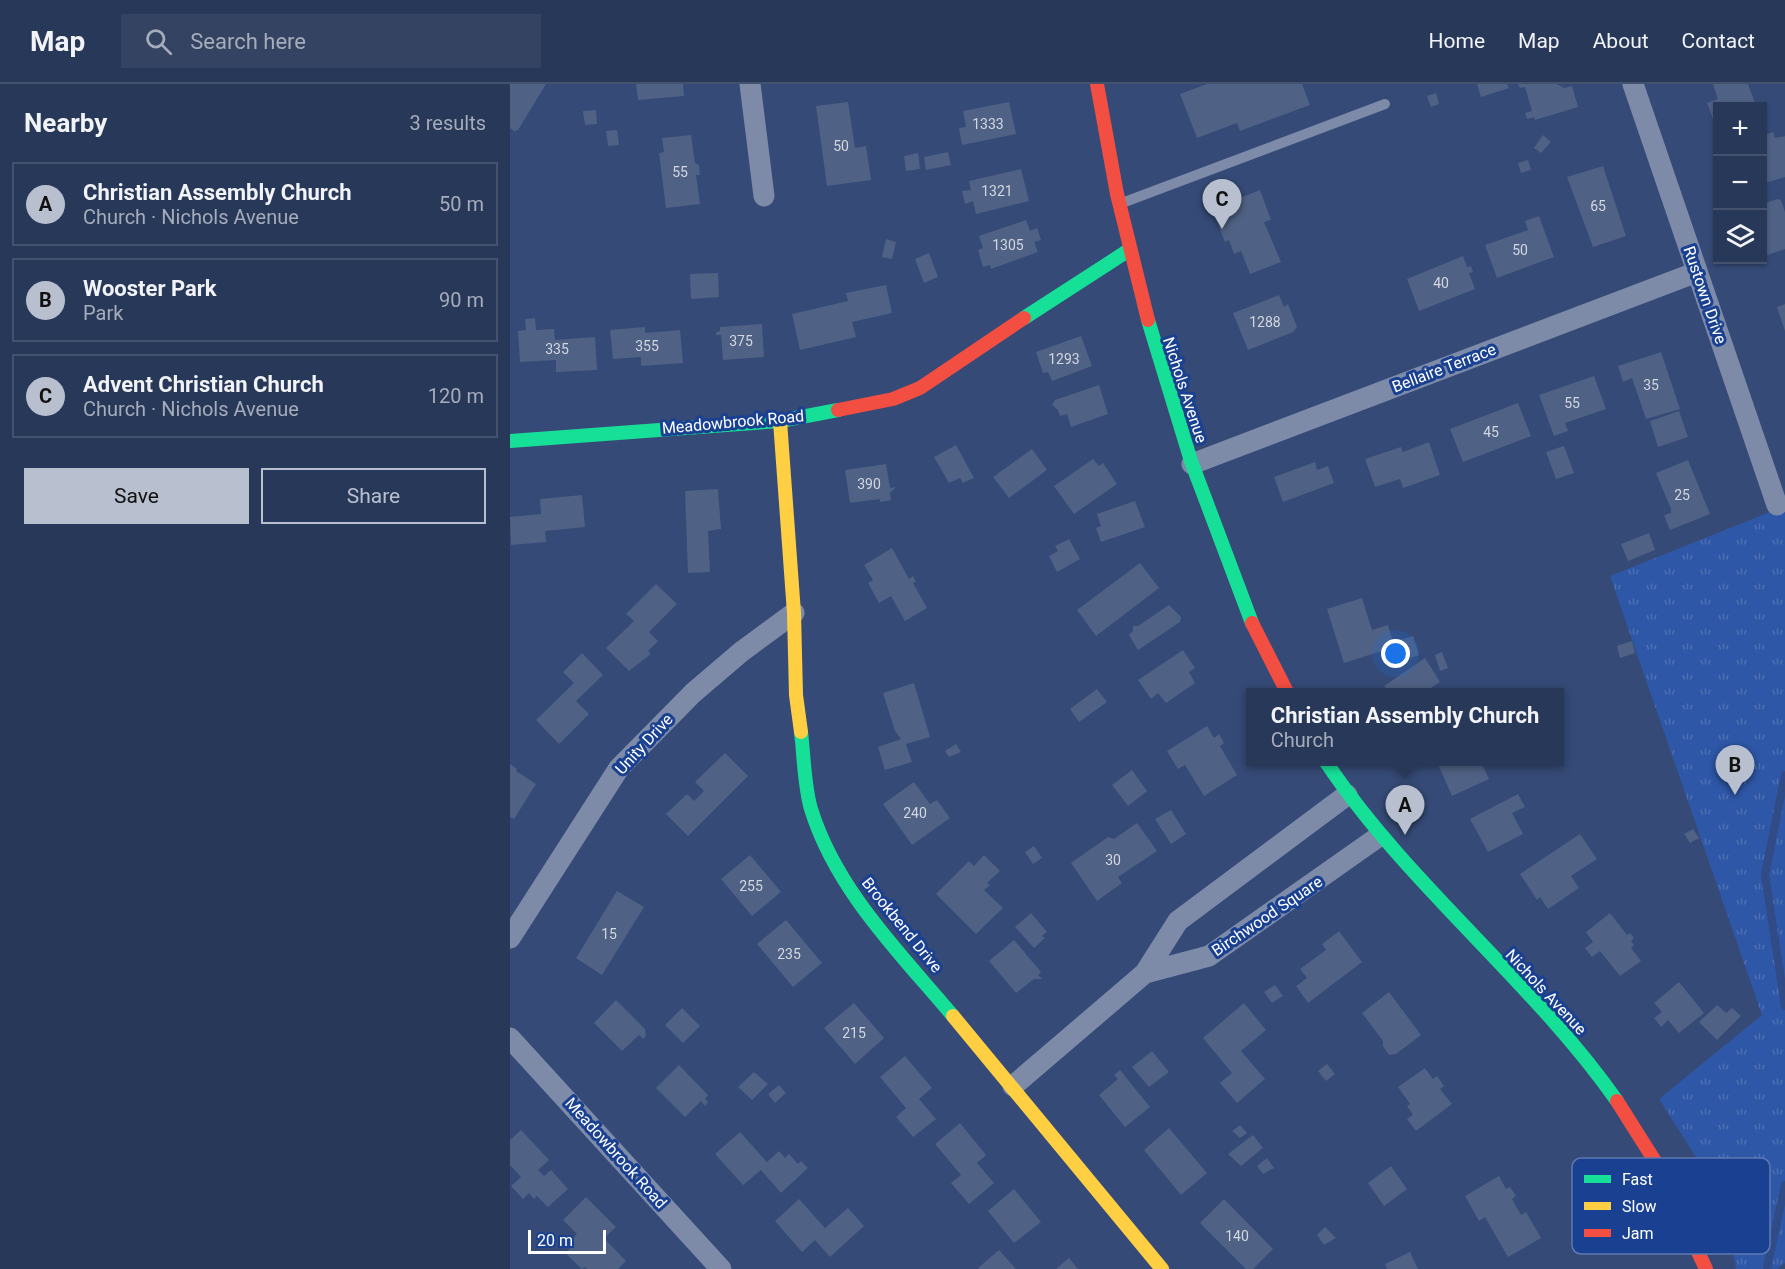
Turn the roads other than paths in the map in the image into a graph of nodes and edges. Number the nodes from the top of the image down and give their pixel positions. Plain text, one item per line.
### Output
1 (750, 84) edge
2 (1097, 84) edge
3 (1633, 84) edge
4 (1385, 104) dead end
5 (764, 196) dead end
6 (1119, 204) junction
7 (1129, 250) junction
8 (1697, 272) junction
9 (780, 421) junction
10 (510, 441) edge
11 (1192, 464) junction
12 (1778, 505) dead end
13 (794, 613) junction
14 (1285, 688) edge
15 (1329, 766) edge
16 (1347, 795) junction
17 (1378, 837) junction
18 (510, 938) edge
19 (1145, 973) junction
20 (510, 1038) edge
21 (1013, 1086) junction
22 (1653, 1158) edge
23 (1699, 1254) edge
24 (722, 1269) edge
25 (1162, 1269) edge
26 (1706, 1269) edge

1 - 5 street
2 - 6 street, Nichols Avenue
3 - 8 street, Rustown Drive
4 - 6 lane
6 - 7 street, Nichols Avenue
7 - 9 street, Meadowbrook Road
7 - 11 street, Nichols Avenue
8 - 11 street, Bellaire Terrace
8 - 12 street, Rustown Drive
9 - 10 street, Meadowbrook Road
9 - 13 street, Brookbend Drive
11 - 14 street, Nichols Avenue
13 - 18 street, Unity Drive
13 - 21 street, Brookbend Drive
15 - 16 street, Nichols Avenue
16 - 17 street, Nichols Avenue
16 - 19 street, Birchwood Square
17 - 19 street, Birchwood Square
17 - 22 street, Nichols Avenue
19 - 21 street, Birchwood Square
20 - 24 street, Meadowbrook Road
21 - 25 street, Brookbend Drive
23 - 26 street, Nichols Avenue

